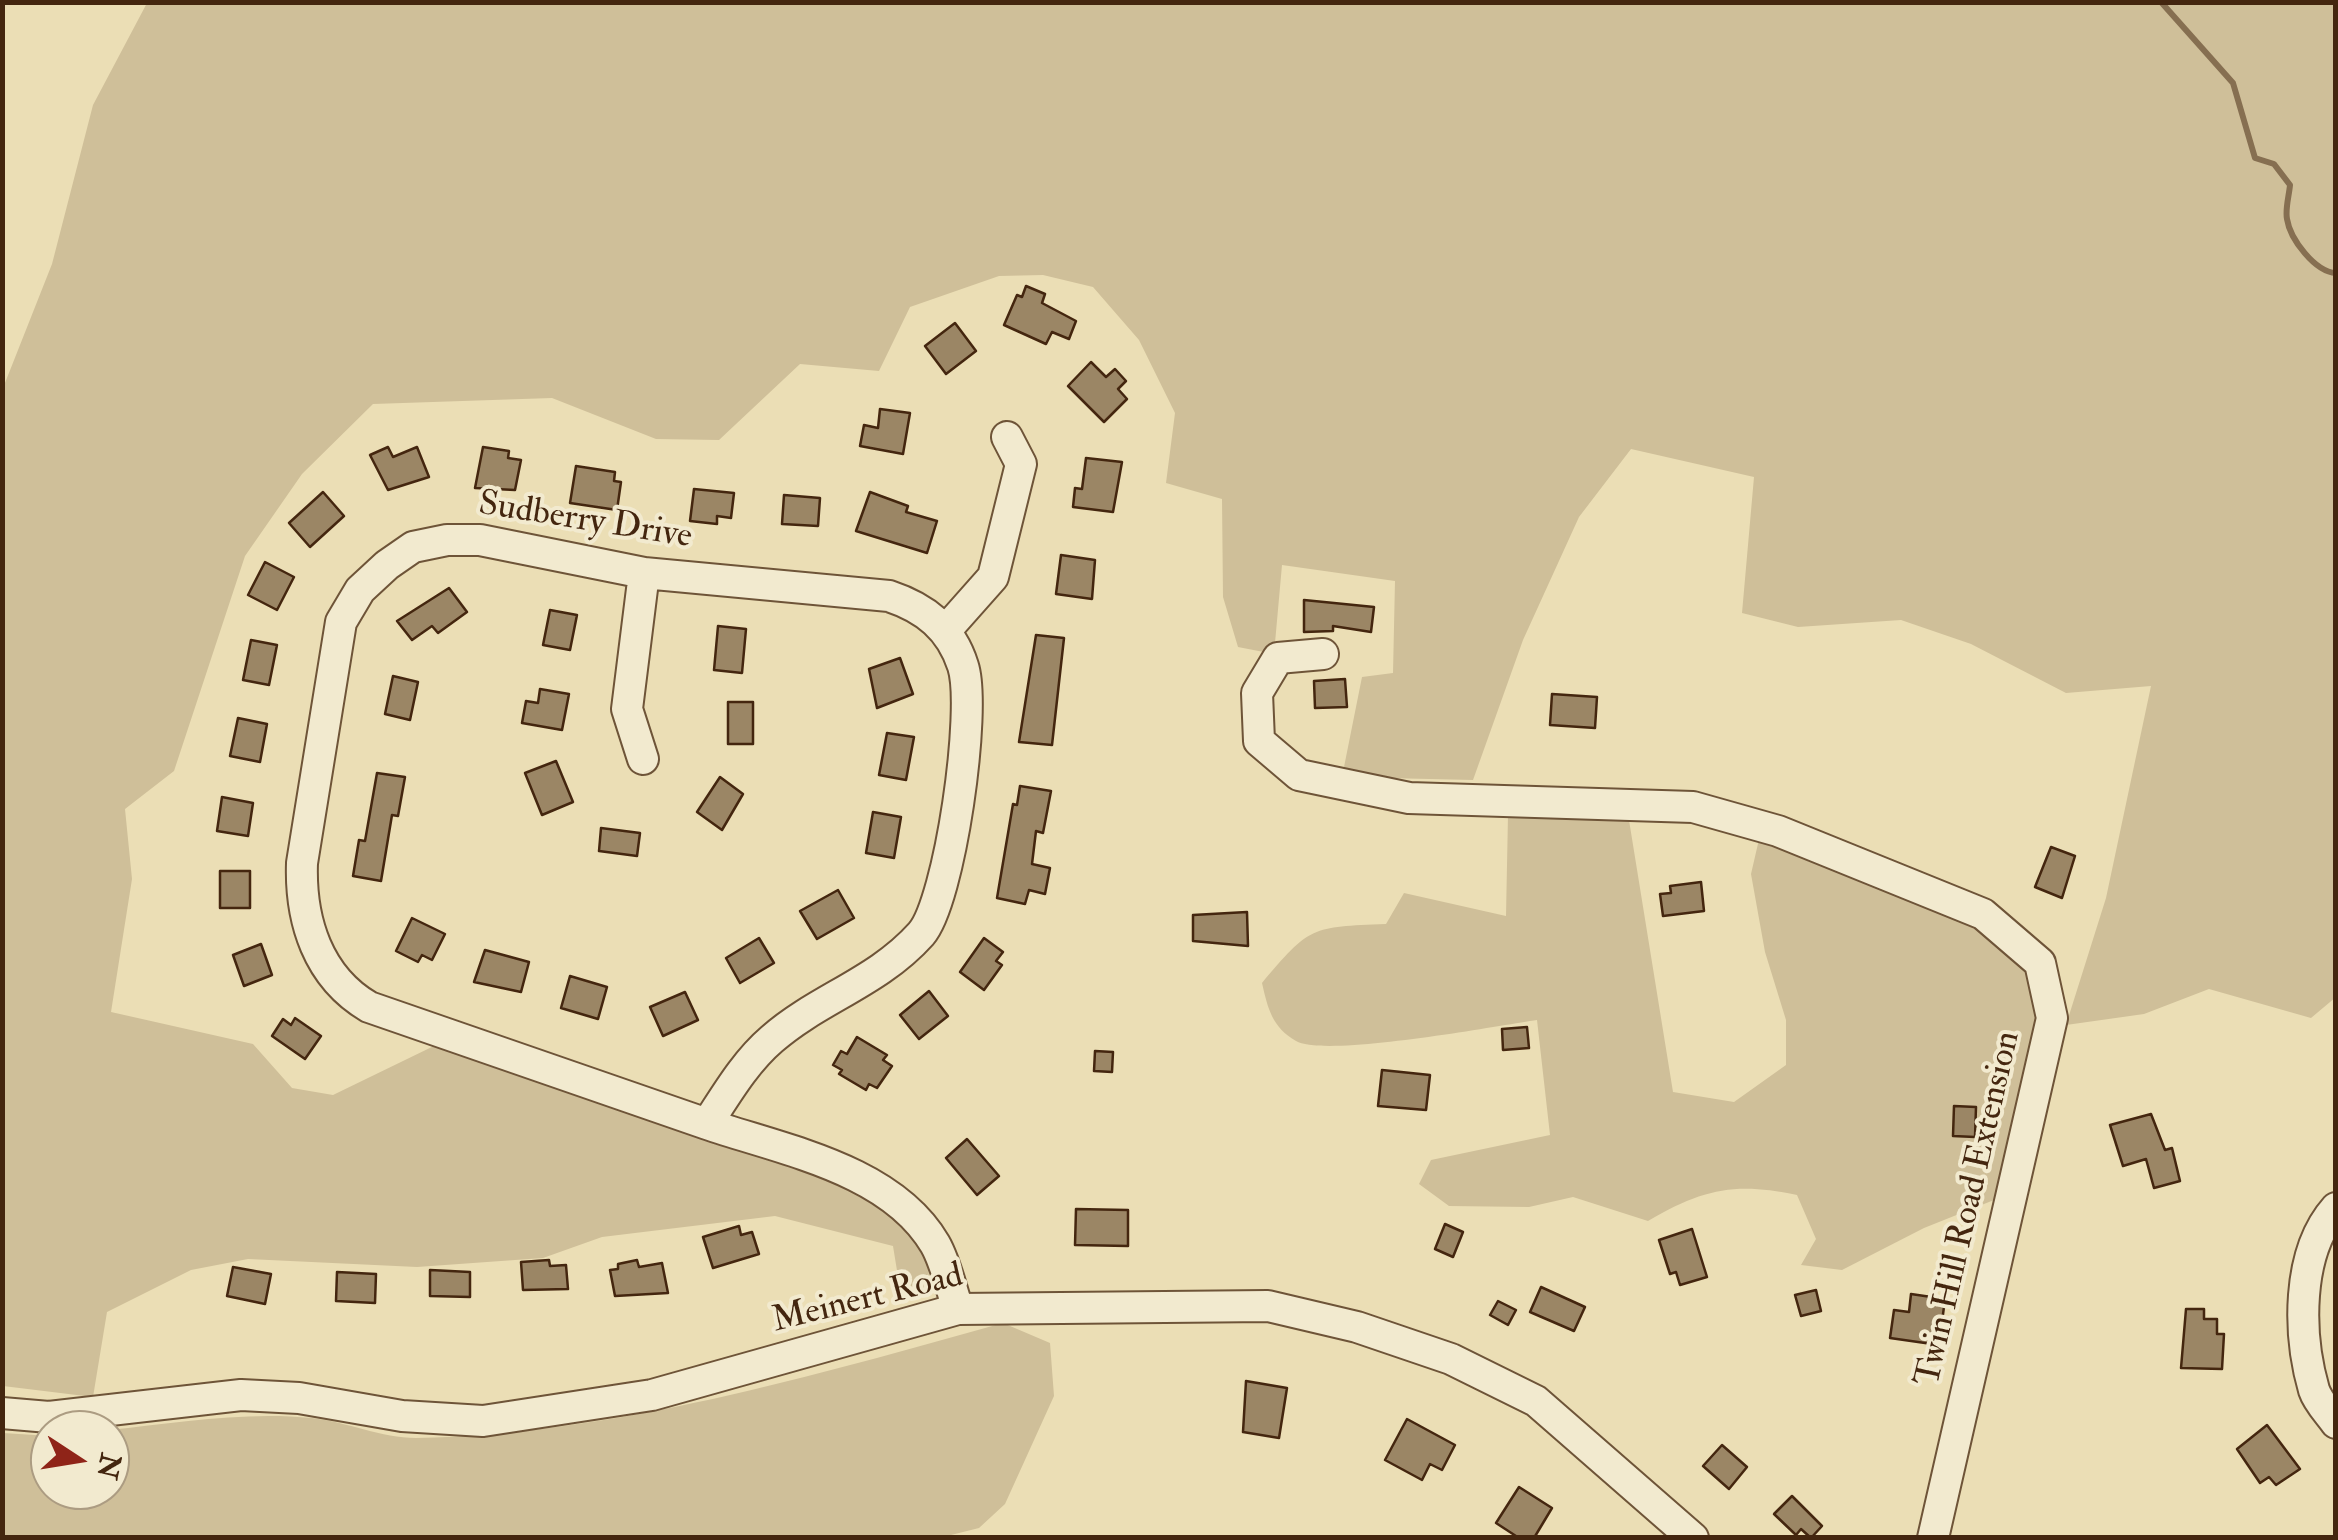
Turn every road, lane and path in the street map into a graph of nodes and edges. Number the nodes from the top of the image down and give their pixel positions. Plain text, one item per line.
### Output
1 (1006, 437) dead end
2 (644, 573) junction
3 (946, 630) junction
4 (1323, 654) dead end
5 (644, 759) dead end
6 (707, 1124) junction
7 (2336, 1208) edge
8 (958, 1309) junction
9 (2, 1413) edge
10 (2336, 1424) edge
11 (1693, 1538) edge
12 (1933, 1538) edge

1 - 3 street
2 - 3 street, Sudberry Drive
2 - 5 street
2 - 6 street, Sudberry Drive
3 - 6 street
4 - 12 street, Twin Hill Road Extension
6 - 8 street, Sudberry Drive
7 - 10 street
8 - 9 street, Meinert Road
8 - 11 street, Meinert Road

